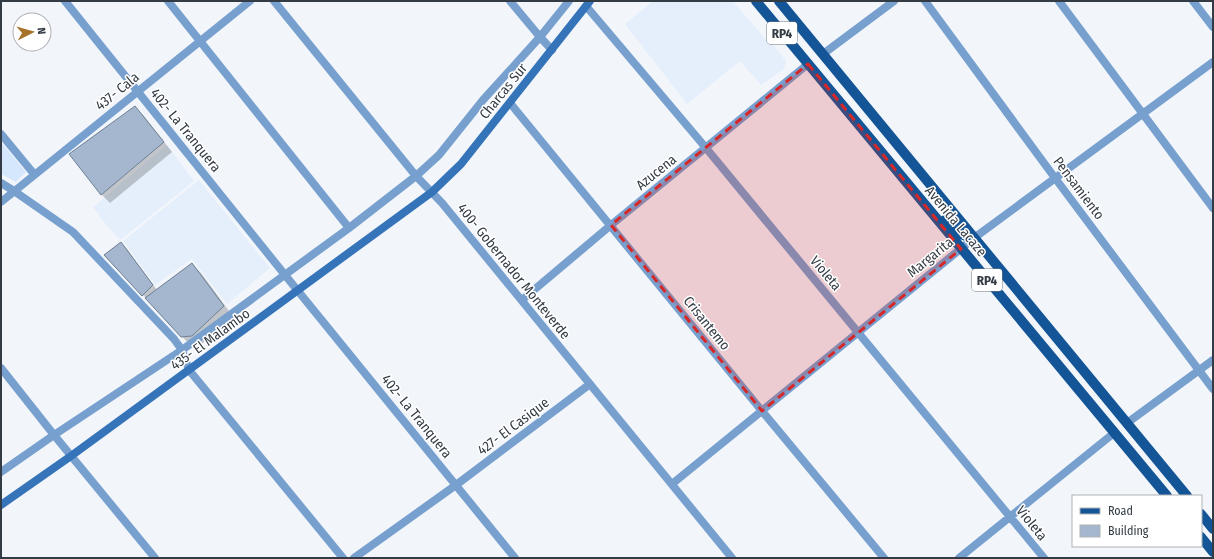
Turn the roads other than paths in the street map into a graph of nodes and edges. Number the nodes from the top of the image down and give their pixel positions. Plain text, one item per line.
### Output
1 (65, 1) edge
2 (168, 1) edge
3 (250, 1) edge
4 (274, 1) edge
5 (510, 1) edge
6 (569, 1) edge
7 (756, 1) edge
8 (779, 1) edge
9 (894, 1) edge
10 (925, 1) edge
11 (1059, 1) edge
12 (1193, 1) edge
13 (588, 3) edge
14 (1213, 27) edge
15 (540, 37) junction
16 (200, 41) junction
17 (552, 50) junction
18 (823, 54) junction
19 (1213, 62) edge
20 (808, 64) junction
21 (138, 92) junction
22 (510, 103) junction
23 (1143, 114) junction
24 (1, 134) edge
25 (706, 148) junction
26 (34, 174) junction
27 (416, 176) junction
28 (1055, 178) junction
29 (1, 183) edge
30 (14, 191) junction
31 (432, 192) junction
32 (1, 202) edge
33 (1213, 208) edge
34 (611, 225) junction
35 (349, 228) junction
36 (974, 238) junction
37 (961, 249) junction
38 (285, 275) junction
39 (298, 291) junction
40 (522, 300) junction
41 (858, 332) junction
42 (182, 350) junction
43 (1213, 360) edge
44 (1, 368) edge
45 (189, 370) junction
46 (1199, 371) junction
47 (590, 384) junction
48 (1213, 389) edge
49 (762, 411) junction
50 (1127, 423) junction
51 (1114, 433) junction
52 (54, 435) junction
53 (71, 456) junction
54 (1, 472) edge
55 (672, 484) junction
56 (456, 485) junction
57 (1166, 495) edge
58 (1186, 495) edge
59 (1, 505) edge
60 (1202, 515) edge
61 (1010, 516) junction
62 (1213, 528) edge
63 (1202, 538) edge
64 (1213, 552) edge
65 (155, 558) edge
66 (343, 558) edge
67 (354, 558) edge
68 (515, 558) edge
69 (732, 558) edge
70 (884, 558) edge
71 (959, 558) edge
72 (1044, 558) edge

1 - 21 street, 402- La Tranquera
2 - 16 street
3 - 16 street, 437- Cala
4 - 27 street, 400- Gobernador Monteverde
5 - 15 street
6 - 15 street
7 - 20 main road, Avenida Lacaze / RP4
8 - 18 main road, Avenida Lacaze / RP4
9 - 18 street
10 - 28 street, Pensamiento
11 - 23 street
12 - 14 street
13 - 17 main road, Charcas Sur
13 - 25 street, Violeta
15 - 17 street
15 - 27 street
16 - 21 street, 437- Cala
16 - 35 street
17 - 22 main road, Charcas Sur
18 - 36 main road, Avenida Lacaze / RP4
19 - 23 street, Margarita
20 - 25 street, Azucena
20 - 36 main road
20 - 37 main road, Avenida Lacaze / RP4
21 - 26 street, 437- Cala
21 - 38 street, 402- La Tranquera
22 - 31 main road, Charcas Sur
22 - 34 street, Crisantemo
23 - 28 street, Margarita
23 - 33 street
24 - 26 street
25 - 34 street, Azucena
25 - 41 street, Violeta
26 - 30 street, 437- Cala
27 - 31 street, 400- Gobernador Monteverde
27 - 35 street
28 - 36 street, Margarita
28 - 46 street, Pensamiento
29 - 30 street
30 - 32 street, 437- Cala
30 - 42 street
31 - 39 main road, 435- El Malambo
31 - 40 street, 400- Gobernador Monteverde
34 - 40 street, Azucena
34 - 49 street, Crisantemo
35 - 38 street
36 - 37 street, Margarita
36 - 50 main road, Avenida Lacaze / RP4
37 - 41 street, Margarita
37 - 51 main road, Avenida Lacaze / RP4
38 - 39 street, 402- La Tranquera
38 - 42 street
39 - 45 main road, 435- El Malambo
39 - 56 street, 402- La Tranquera
40 - 47 street, 400- Gobernador Monteverde
41 - 49 street, Margarita
41 - 61 street, Violeta
42 - 45 street
42 - 52 street
43 - 46 street
44 - 52 street
45 - 53 main road, 435- El Malambo
45 - 66 street
46 - 48 street, Pensamiento
46 - 50 street
47 - 55 street, 400- Gobernador Monteverde
47 - 56 street, 427- El Casique
49 - 55 street, Margarita
49 - 70 street, Crisantemo
50 - 58 main road, Avenida Lacaze / RP4
51 - 57 main road, Avenida Lacaze / RP4
51 - 61 street
52 - 53 street
52 - 54 street
53 - 59 main road, 435- El Malambo
53 - 65 street
55 - 69 street, 400- Gobernador Monteverde
56 - 67 street, 427- El Casique
56 - 68 street, 402- La Tranquera
60 - 62 main road
61 - 71 street
61 - 72 street, Violeta
63 - 64 main road

